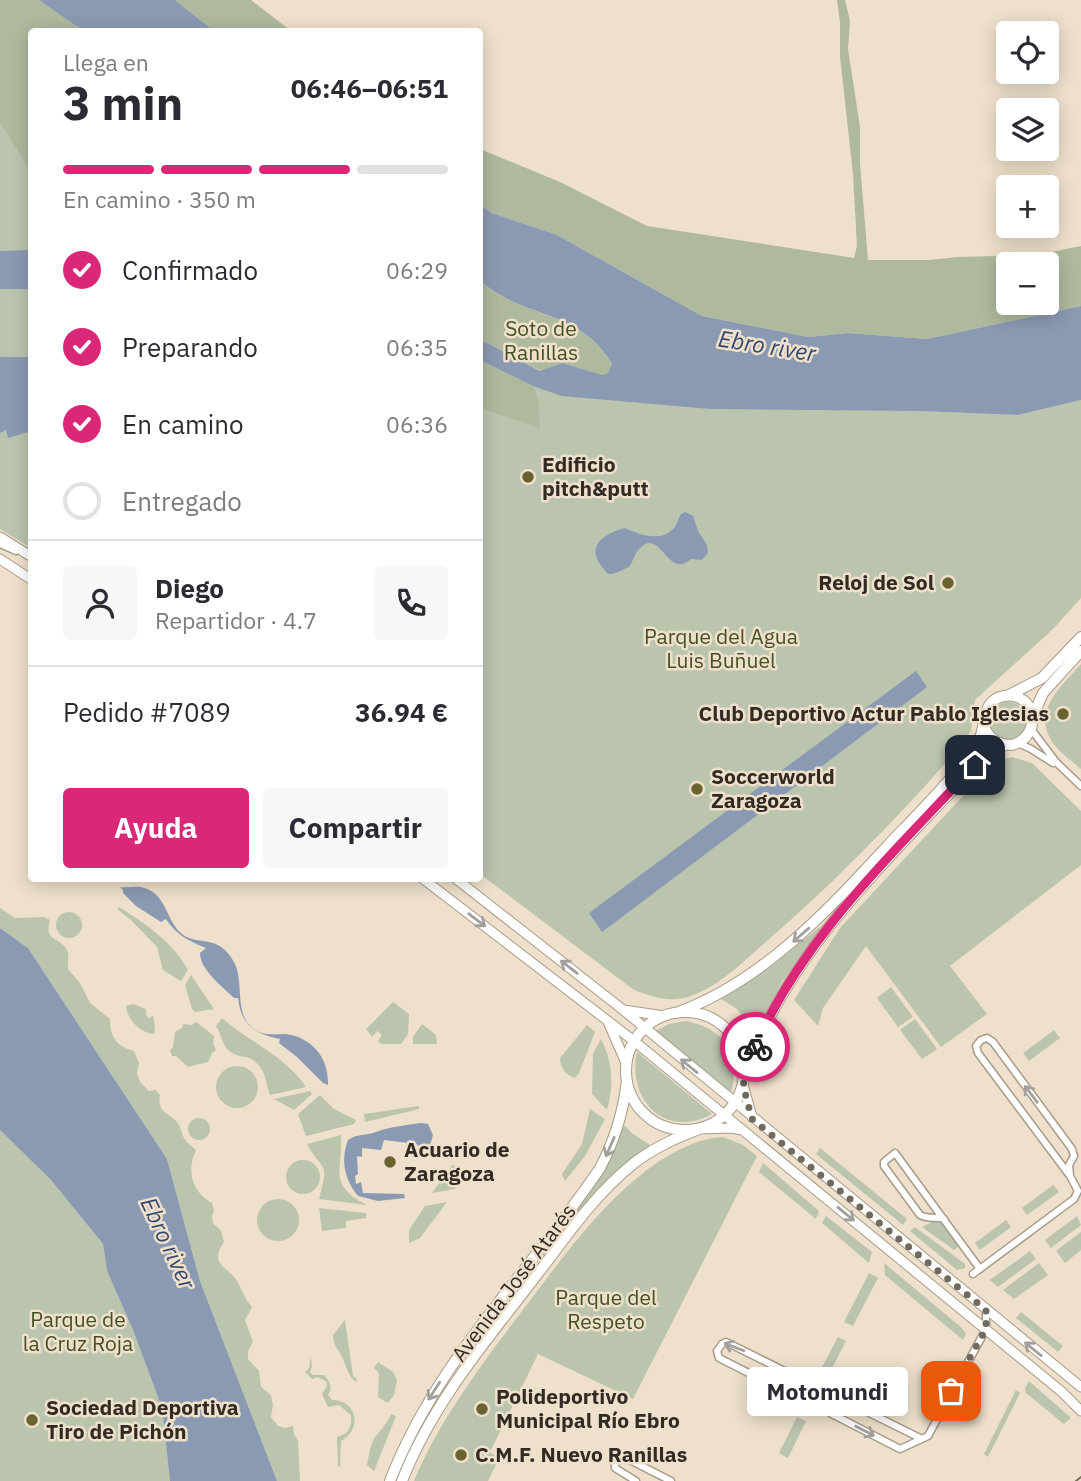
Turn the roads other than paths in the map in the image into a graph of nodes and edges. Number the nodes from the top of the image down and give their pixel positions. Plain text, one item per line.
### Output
1 (0, 537) edge
2 (0, 544) edge
3 (28, 555) edge
4 (28, 556) edge
5 (0, 559) edge
6 (28, 577) edge
7 (1081, 637) edge
8 (1081, 651) edge
9 (1009, 695) junction
10 (1033, 716) junction
11 (984, 723) junction
12 (1031, 729) junction
13 (1018, 743) junction
14 (1006, 745) junction
15 (1063, 769) junction
16 (1081, 786) edge
17 (427, 882) edge
18 (460, 882) edge
19 (622, 1009) junction
20 (676, 1013) junction
21 (664, 1016) junction
22 (606, 1019) junction
23 (644, 1029) junction
24 (634, 1041) junction
25 (626, 1063) junction
26 (743, 1081) junction
27 (626, 1082) junction
28 (735, 1103) junction
29 (725, 1115) junction
30 (752, 1119) junction
31 (699, 1129) junction
32 (745, 1131) junction
33 (1072, 1149) junction
34 (1056, 1157) junction
35 (1070, 1176) junction
36 (933, 1204) junction
37 (925, 1218) junction
38 (944, 1220) junction
39 (980, 1269) junction
40 (973, 1274) dead end
41 (986, 1310) junction
42 (974, 1319) junction
43 (986, 1329) junction
44 (999, 1340) junction
45 (976, 1343) junction
46 (795, 1377) junction
47 (813, 1386) junction
48 (1081, 1387) edge
49 (821, 1390) junction
50 (801, 1391) junction
51 (841, 1400) junction
52 (827, 1404) junction
53 (1081, 1411) edge
54 (903, 1430) junction
55 (922, 1439) junction
56 (909, 1446) junction
57 (390, 1481) edge
58 (402, 1481) edge
59 (636, 1481) edge
60 (671, 1481) edge

1 - 3 main road
2 - 4 street
5 - 6 main road
7 - 9 main road
8 - 10 main road
9 - 10 main road
9 - 11 main road
10 - 12 main road
11 - 14 main road
11 -> 20 main road
12 - 13 main road
12 - 15 street
13 - 14 main road
13 - 15 street
14 - 26 main road
15 - 16 street
17 -> 22 main road
19 -> 18 main road
19 - 21 main road
19 - 23 main road
20 - 21 main road, Avenida José Atarés
20 - 26 main road
21 - 23 main road, Avenida José Atarés
22 - 24 main road
22 - 25 main road
23 - 24 main road, Avenida José Atarés
28 -> 23 main road
24 - 25 main road, Avenida José Atarés
24 - 29 main road
25 - 27 main road, Avenida José Atarés
26 - 28 main road
26 - 30 main road
27 - 31 main road
27 -> 57 main road, Avenida José Atarés
28 - 29 main road
28 - 30 main road
29 - 31 main road, Avenida José Atarés
29 - 32 main road
30 - 41 main road
31 - 32 main road
31 - 58 main road, Avenida José Atarés
32 -> 42 main road
33 - 34 street
33 -> 34 street
33 - 35 street
34 - 35 street
35 - 39 street
36 - 37 street
36 - 37 street
36 - 38 street
37 - 38 street
38 - 39 street
39 - 40 street
41 - 43 street
48 -> 41 main road
42 - 43 main road
42 - 45 street
43 - 44 main road
43 - 45 street
44 - 45 street
44 - 53 main road
45 - 55 street
46 - 47 street
46 - 50 street
46 -> 50 street
47 - 49 street
47 - 50 street
49 - 51 street
49 - 52 street
51 - 52 street
51 - 54 street
52 -> 56 street
54 - 55 street
54 - 56 street
55 - 56 street
59 - 60 street

